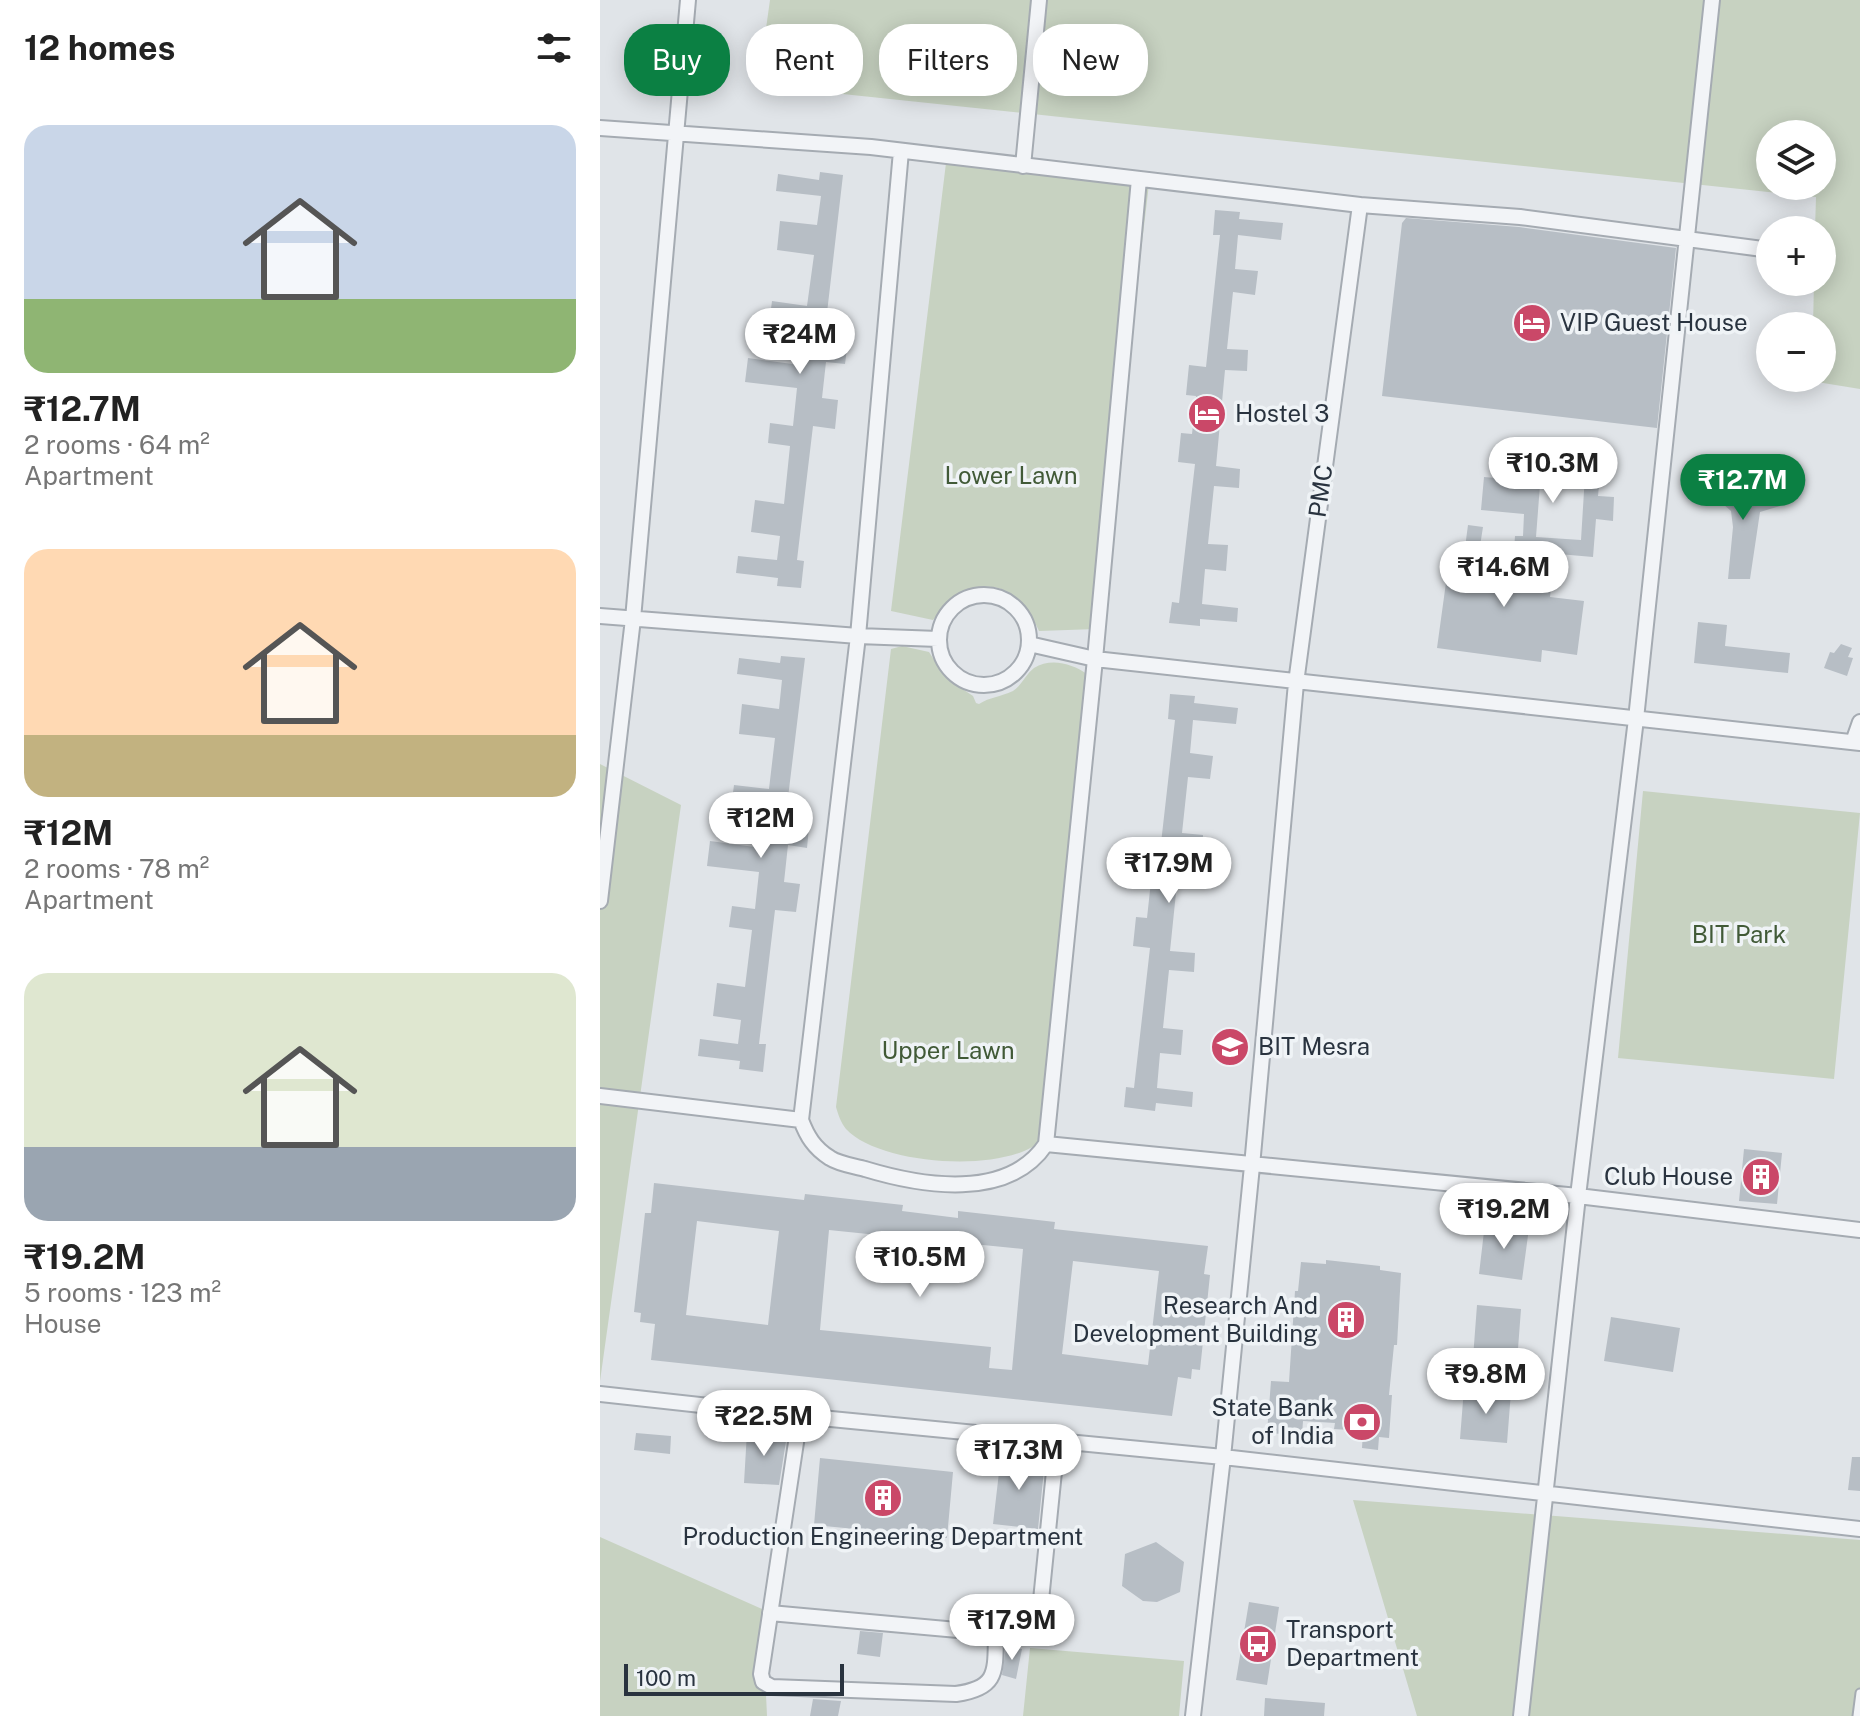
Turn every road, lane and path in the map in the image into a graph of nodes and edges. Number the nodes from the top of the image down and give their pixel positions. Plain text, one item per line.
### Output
1 (688, 0) edge
2 (1039, 0) edge
3 (1712, 0) edge
4 (600, 128) edge
5 (674, 135) junction
6 (901, 151) junction
7 (1023, 166) junction
8 (1139, 179) junction
9 (1360, 205) junction
10 (1686, 237) junction
11 (1756, 248) edge
12 (600, 616) edge
13 (633, 619) junction
14 (858, 636) junction
15 (938, 639) junction
16 (1029, 644) junction
17 (1095, 659) junction
18 (1296, 683) junction
19 (1636, 719) junction
20 (1860, 722) edge
21 (1856, 742) edge
22 (600, 901) edge
23 (600, 1096) edge
24 (801, 1120) junction
25 (1046, 1144) junction
26 (1252, 1166) junction
27 (1578, 1196) junction
28 (1860, 1230) edge
29 (600, 1394) edge
30 (800, 1416) junction
31 (1057, 1442) junction
32 (1223, 1457) junction
33 (1545, 1493) junction
34 (1860, 1529) edge
35 (770, 1613) junction
36 (996, 1633) junction
37 (1860, 1693) edge
38 (1193, 1716) edge
39 (1521, 1716) edge
40 (1857, 1716) edge

1 - 5 street
2 - 7 street
3 - 10 street
4 - 5 street
5 - 6 street
5 - 13 street
6 - 7 street
6 - 14 street
7 - 8 street
8 - 9 street
8 - 17 street
9 - 10 street
9 - 18 street, PMC
10 - 11 street
10 - 19 street
12 - 13 street
13 - 14 street
13 - 22 street
14 - 15 street
14 - 24 street
15 - 16 street
15 - 16 street
16 - 17 street
17 - 18 street
17 - 25 street
18 - 19 street
18 - 26 street, PMC
19 - 21 street
19 - 27 street
20 - 21 street
23 - 24 street
24 - 25 street
25 - 26 street
26 - 27 street
26 - 32 street, PMC
27 - 28 street
27 - 33 street
29 - 30 street
30 - 31 street
30 - 35 street
31 - 32 street
31 - 36 street
32 - 33 street
32 - 38 street, PMC
33 - 34 street
33 - 39 street
35 - 36 street
35 - 36 street
37 - 40 lane

